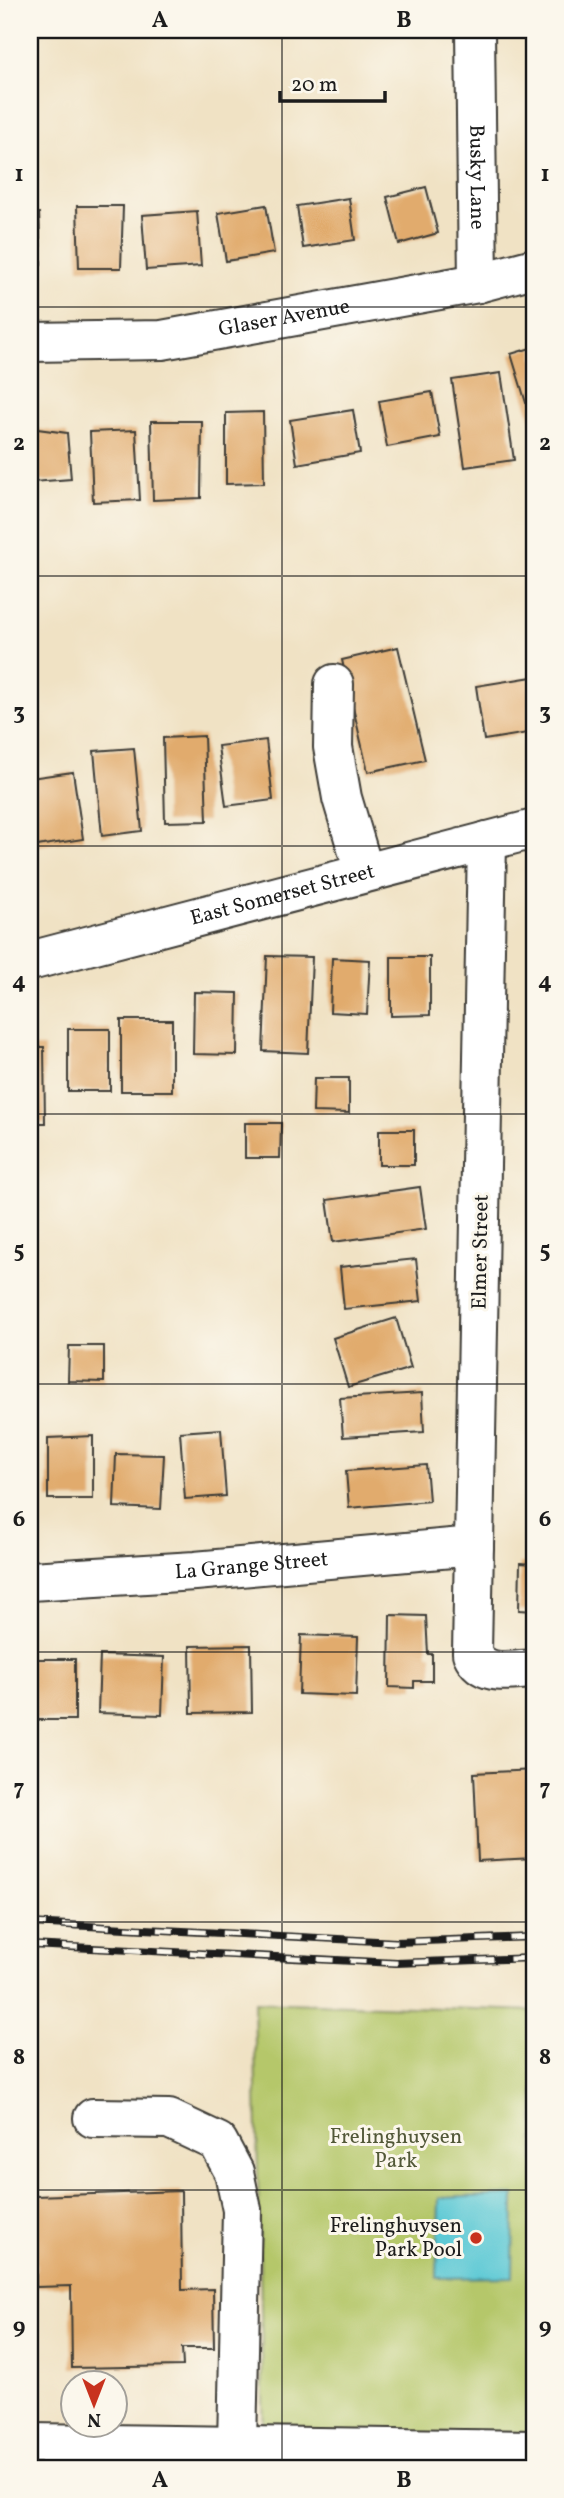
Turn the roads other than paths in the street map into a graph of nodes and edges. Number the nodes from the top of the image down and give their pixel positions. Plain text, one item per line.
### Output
1 (475, 30) edge
2 (534, 268) edge
3 (478, 283) junction
4 (30, 342) edge
5 (334, 684) dead end
6 (534, 829) edge
7 (487, 841) junction
8 (364, 872) junction
9 (30, 961) edge
10 (474, 1546) junction
11 (30, 1581) edge
12 (534, 1669) edge
13 (93, 2118) dead end
14 (30, 2443) edge
15 (237, 2445) junction
16 (534, 2450) edge
17 (68, 2455) edge

1 - 3 street, Busky Lane
2 - 3 street, Glaser Avenue
3 - 4 street, Glaser Avenue
5 - 8 street
6 - 7 street, East Somerset Street
7 - 8 street, East Somerset Street
7 - 10 street, Elmer Street
8 - 9 street, East Somerset Street
10 - 11 street, La Grange Street
10 - 12 street, Elmer Street
13 - 15 street
14 - 17 street
15 - 16 street
15 - 17 street

